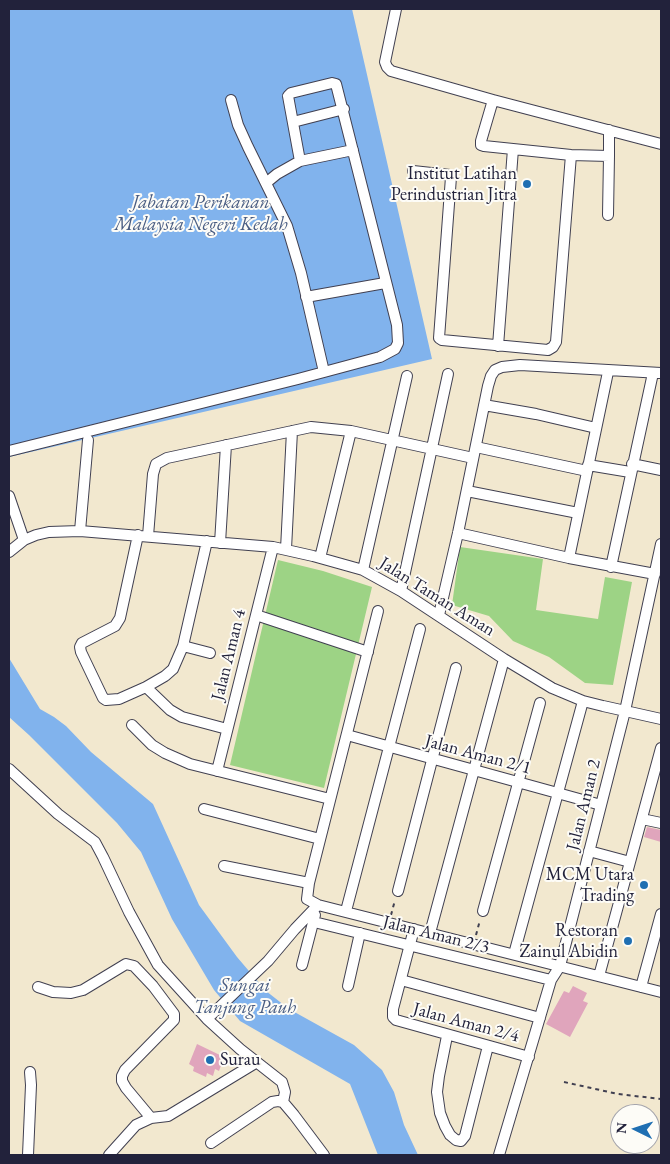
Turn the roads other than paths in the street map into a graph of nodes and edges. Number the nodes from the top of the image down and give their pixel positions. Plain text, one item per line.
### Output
1 (396, 9) edge
2 (231, 100) dead end
3 (493, 100) junction
4 (344, 109) junction
5 (293, 122) junction
6 (609, 130) junction
7 (661, 144) edge
8 (513, 148) junction
9 (353, 150) junction
10 (571, 155) junction
11 (609, 156) junction
12 (300, 161) junction
13 (413, 171) dead end
14 (266, 183) junction
15 (608, 215) dead end
16 (385, 283) junction
17 (306, 297) junction
18 (498, 346) junction
19 (324, 372) junction
20 (608, 372) junction
21 (657, 373) edge
22 (448, 374) dead end
23 (407, 376) dead end
24 (484, 405) junction
25 (596, 428) junction
26 (292, 431) junction
27 (351, 431) junction
28 (88, 440) dead end
29 (392, 440) junction
30 (226, 445) junction
31 (476, 447) junction
32 (432, 449) junction
33 (9, 451) edge
34 (474, 458) junction
35 (588, 468) junction
36 (631, 468) junction
37 (661, 470) edge
38 (467, 491) junction
39 (9, 496) edge
40 (578, 513) junction
41 (80, 531) junction
42 (458, 533) junction
43 (143, 536) junction
44 (24, 540) junction
45 (207, 542) junction
46 (220, 543) junction
47 (661, 544) edge
48 (273, 547) junction
49 (286, 549) junction
50 (9, 552) edge
51 (320, 558) junction
52 (569, 558) junction
53 (610, 567) junction
54 (363, 570) junction
55 (655, 574) junction
56 (401, 591) junction
57 (378, 611) dead end
58 (256, 615) junction
59 (439, 615) junction
60 (420, 629) dead end
61 (183, 646) junction
62 (368, 652) junction
63 (210, 653) dead end
64 (504, 659) junction
65 (456, 668) dead end
66 (146, 687) junction
67 (582, 701) junction
68 (540, 703) dead end
69 (625, 711) junction
70 (661, 719) edge
71 (132, 725) dead end
72 (227, 729) junction
73 (346, 735) junction
74 (388, 747) junction
75 (661, 748) edge
76 (434, 759) junction
77 (9, 769) edge
78 (474, 770) junction
79 (217, 771) junction
80 (518, 782) junction
81 (557, 793) junction
82 (330, 799) junction
83 (601, 805) junction
84 (204, 809) dead end
85 (642, 819) junction
86 (661, 824) edge
87 (320, 838) junction
88 (589, 851) junction
89 (630, 862) junction
90 (224, 866) dead end
91 (309, 883) junction
92 (398, 891) road end
93 (318, 905) junction
94 (346, 911) junction
95 (483, 911) road end
96 (661, 914) edge
97 (314, 922) junction
98 (414, 929) junction
99 (360, 933) junction
100 (430, 933) junction
101 (410, 944) junction
102 (514, 954) junction
103 (302, 965) dead end
104 (560, 966) junction
105 (599, 976) junction
106 (401, 980) junction
107 (551, 980) junction
108 (348, 986) dead end
109 (38, 987) dead end
110 (641, 987) junction
111 (661, 992) edge
112 (210, 1017) junction
113 (540, 1018) junction
114 (447, 1036) junction
115 (488, 1046) junction
116 (529, 1057) junction
117 (257, 1062) junction
118 (30, 1072) dead end
119 (283, 1102) junction
120 (151, 1118) junction
121 (212, 1143) dead end
122 (28, 1155) edge
123 (109, 1155) edge
124 (324, 1155) edge
125 (499, 1155) edge

1 - 3 street
2 - 14 street
3 - 6 street
3 - 8 street
4 - 5 street
4 - 5 street
4 - 9 street
5 - 12 street
6 - 7 street
6 - 11 street
8 - 10 street
8 - 18 street
9 - 12 street
9 - 16 street
10 - 11 street
10 - 18 street
11 - 15 street
12 - 14 street
13 - 18 street
14 - 17 street
16 - 17 street
16 - 19 street
17 - 19 street
19 - 33 street
20 - 21 street
20 - 24 street
20 - 25 street
21 - 36 street
22 - 32 street
23 - 29 street
24 - 25 street
24 - 31 street
25 - 35 street
26 - 27 street
26 - 30 street
26 - 49 street
27 - 29 street
27 - 51 street
28 - 41 street
29 - 32 street
29 - 54 street
30 - 43 street
30 - 46 street
31 - 34 street
31 - 35 street
32 - 34 street
32 - 56 street
34 - 38 street
35 - 36 street
35 - 40 street
36 - 37 street
36 - 53 street
38 - 40 street
38 - 42 street
39 - 44 street
40 - 52 street
41 - 43 street, Jalan Taman Aman
41 - 44 street, Jalan Taman Aman
42 - 52 street
42 - 59 street
43 - 45 street, Jalan Taman Aman
43 - 66 street
44 - 50 street, Jalan Taman Aman
45 - 46 street, Jalan Taman Aman
45 - 61 street
46 - 48 street, Jalan Taman Aman
47 - 55 street, Jalan Aman 2
48 - 49 street, Jalan Taman Aman
48 - 58 street, Jalan Aman 4
49 - 51 street, Jalan Taman Aman
51 - 54 street, Jalan Taman Aman
52 - 53 street
53 - 55 street
54 - 56 street, Jalan Taman Aman
55 - 69 street, Jalan Aman 2
56 - 59 street, Jalan Taman Aman
57 - 62 street
58 - 62 street
58 - 72 street, Jalan Aman 4
59 - 64 street, Jalan Taman Aman
60 - 74 street
61 - 63 street
61 - 66 street
62 - 73 street
64 - 67 street, Jalan Taman Aman
64 - 78 street
65 - 76 street
66 - 72 street
67 - 69 street, Jalan Taman Aman
67 - 81 street
68 - 80 street
69 - 70 street, Jalan Taman Aman
69 - 83 street, Jalan Aman 2
71 - 79 street
72 - 79 street, Jalan Aman 4
73 - 74 street, Jalan Aman 2/1
73 - 82 street
74 - 76 street, Jalan Aman 2/1
74 - 94 street
75 - 85 street
76 - 78 street, Jalan Aman 2/1
76 - 92 street
77 - 112 street
78 - 80 street, Jalan Aman 2/1
78 - 100 street
79 - 82 street
80 - 81 street, Jalan Aman 2/1
80 - 95 street
81 - 83 street, Jalan Aman 2/1
81 - 102 street
82 - 87 street
83 - 88 street, Jalan Aman 2
84 - 87 street
85 - 86 street
85 - 89 street
87 - 91 street
88 - 89 street
88 - 104 street, Jalan Aman 2
89 - 105 street
90 - 91 street
91 - 93 street
93 - 94 street
93 - 97 street
93 - 112 street
94 - 98 street
96 - 110 street
97 - 99 street, Jalan Aman 2/3
97 - 103 street
98 - 100 street
98 - 101 street
99 - 101 street, Jalan Aman 2/3
99 - 108 street
100 - 102 street
101 - 106 street
101 - 107 street, Jalan Aman 2/3
102 - 104 street
104 - 105 street
104 - 107 street, Jalan Aman 2
105 - 110 street
106 - 113 street
106 - 114 street, Jalan Aman 2/4
107 - 113 street, Jalan Aman 2
109 - 120 street
110 - 111 street
112 - 117 street
113 - 116 street, Jalan Aman 2
114 - 115 street, Jalan Aman 2/4
114 - 115 street
115 - 116 street, Jalan Aman 2/4
116 - 125 street, Jalan Aman 2
117 - 119 street
117 - 120 street
118 - 122 street
119 - 121 street
119 - 124 street
120 - 123 street

